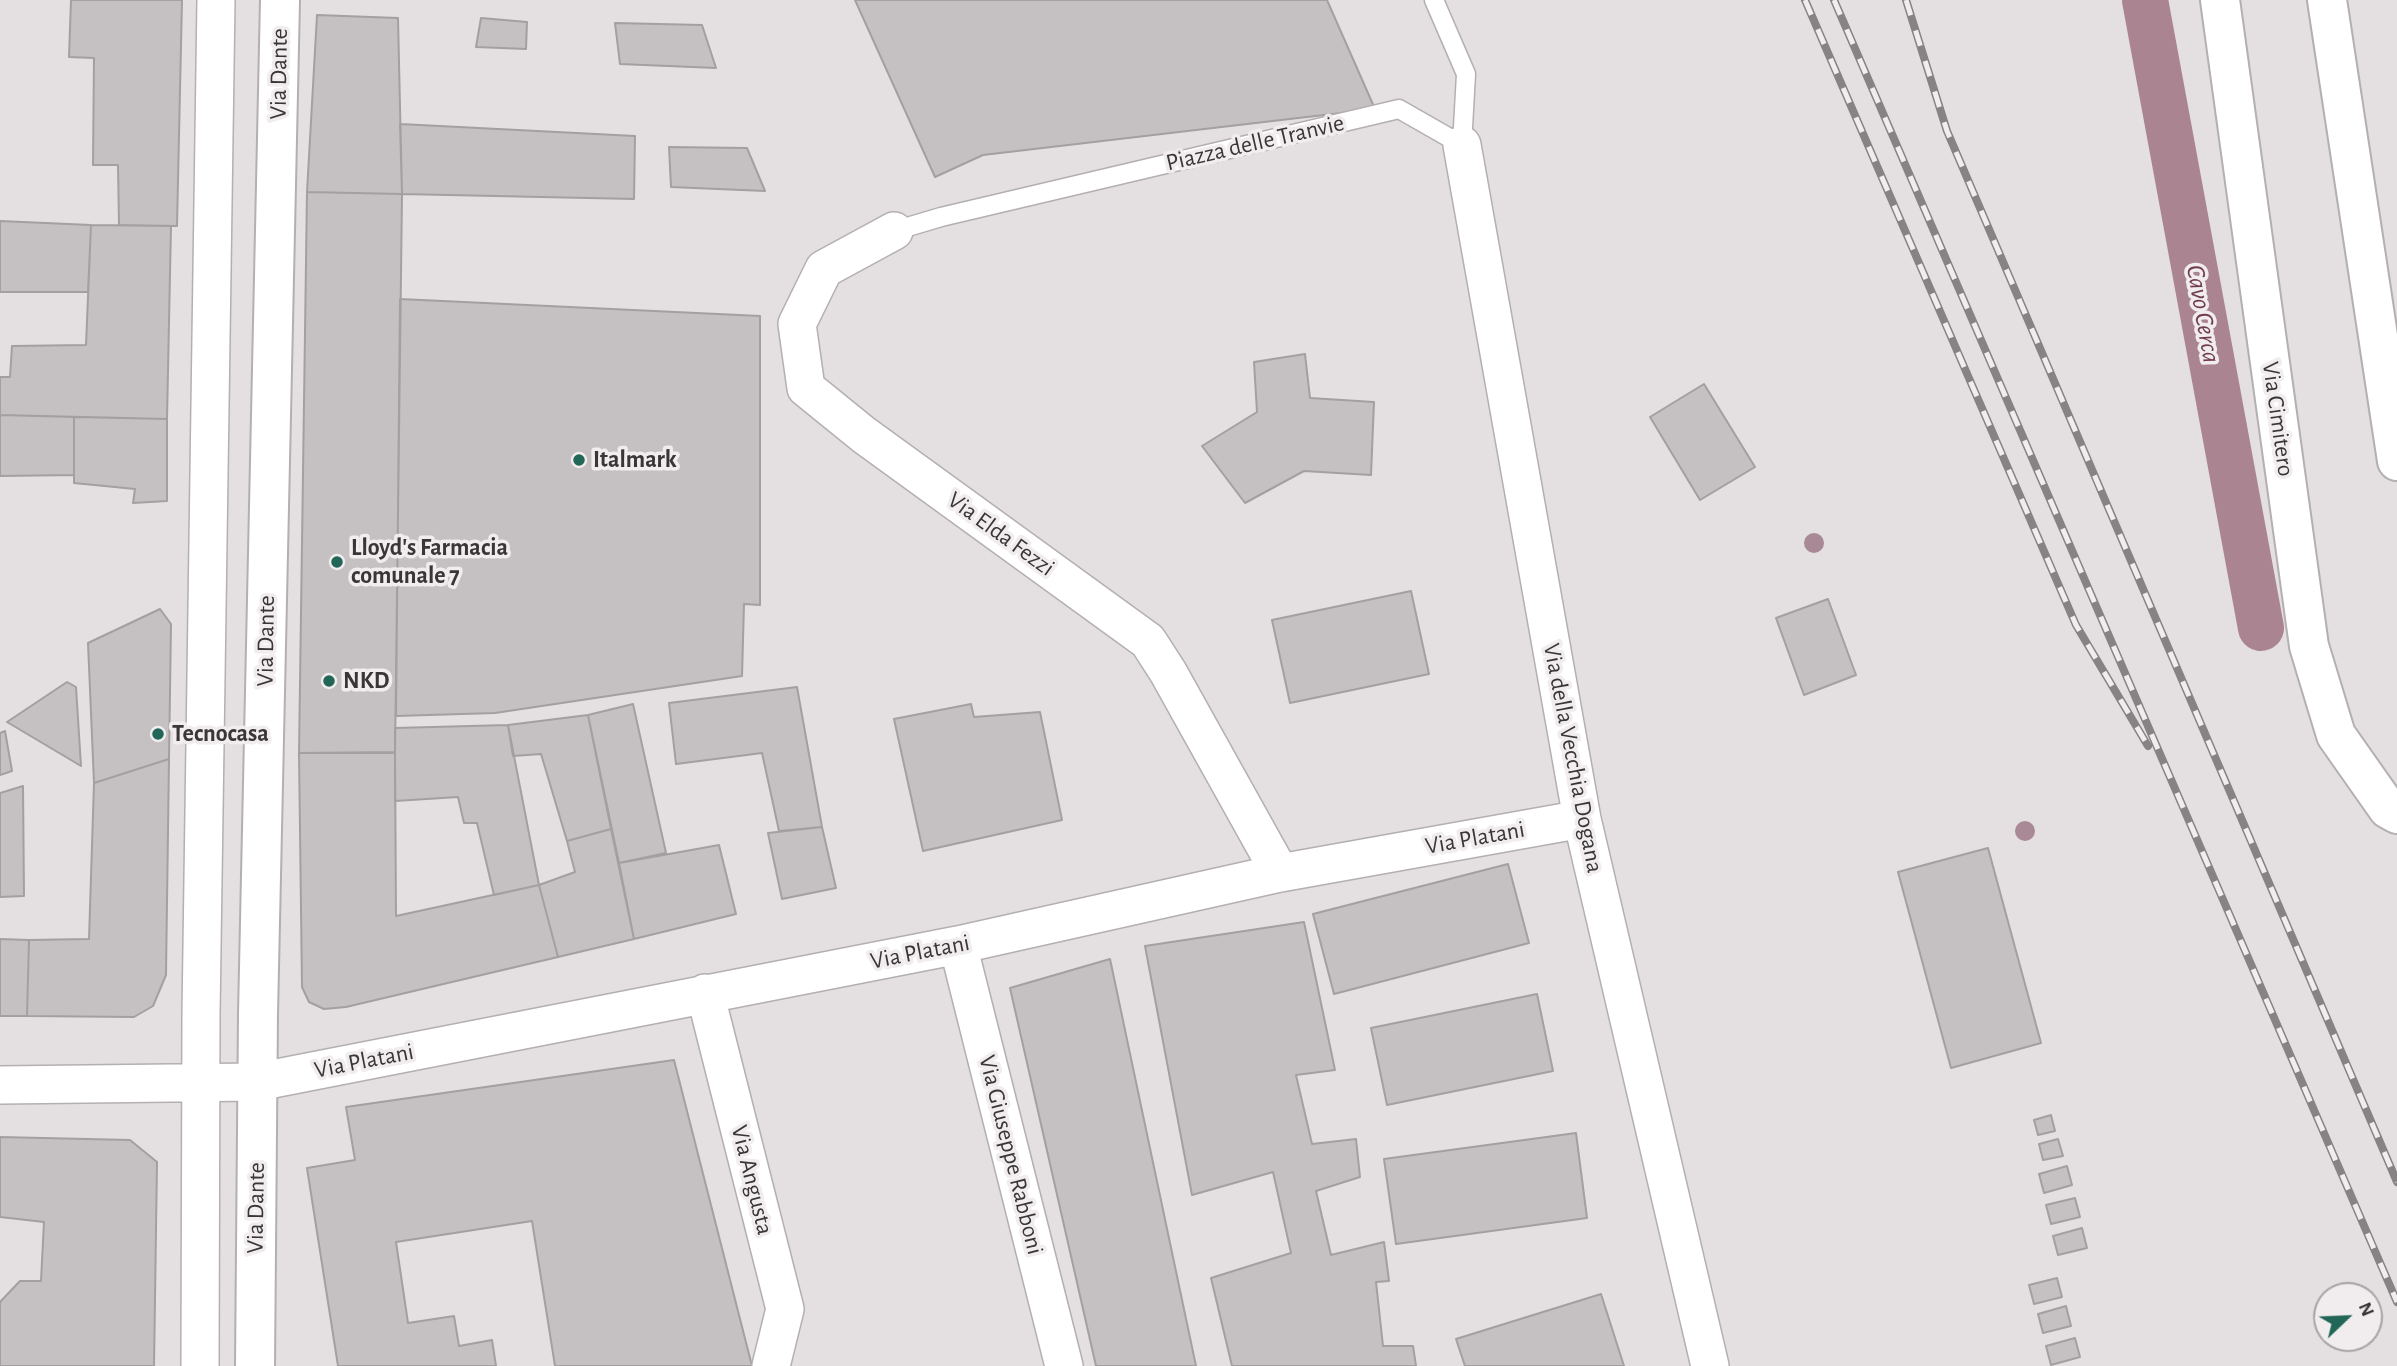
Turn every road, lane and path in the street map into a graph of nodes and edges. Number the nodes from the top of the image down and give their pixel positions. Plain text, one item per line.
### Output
1 (216, 0) edge
2 (280, 0) edge
3 (1434, 0) edge
4 (2220, 0) edge
5 (2327, 0) edge
6 (1462, 145) junction
7 (894, 231) joint
8 (2397, 461) edge
9 (2397, 814) edge
10 (1582, 819) junction
11 (1280, 873) junction
12 (958, 945) junction
13 (705, 993) junction
14 (257, 1082) junction
15 (200, 1083) junction
16 (0, 1085) edge
17 (200, 1366) edge
18 (255, 1366) edge
19 (771, 1366) edge
20 (1064, 1366) edge
21 (1710, 1366) edge

1 - 15 street
2 - 14 main road, Via Dante
3 - 6 lane
4 - 9 main road, Via Cimitero
5 - 8 main road
6 - 7 lane, Piazza delle Tranvie
6 - 10 street, Via della Vecchia Dogana
7 - 11 street, Via Elda Fezzi
10 - 11 street, Via Platani
10 - 21 street, Via della Vecchia Dogana
11 - 12 street, Via Platani
12 - 13 street, Via Platani
12 - 20 street, Via Giuseppe Rabboni
13 - 14 street, Via Platani
13 - 19 street, Via Angusta
14 - 15 street, Via Platani
14 - 18 main road, Via Dante
15 - 16 street, Via Platani
15 - 17 street

